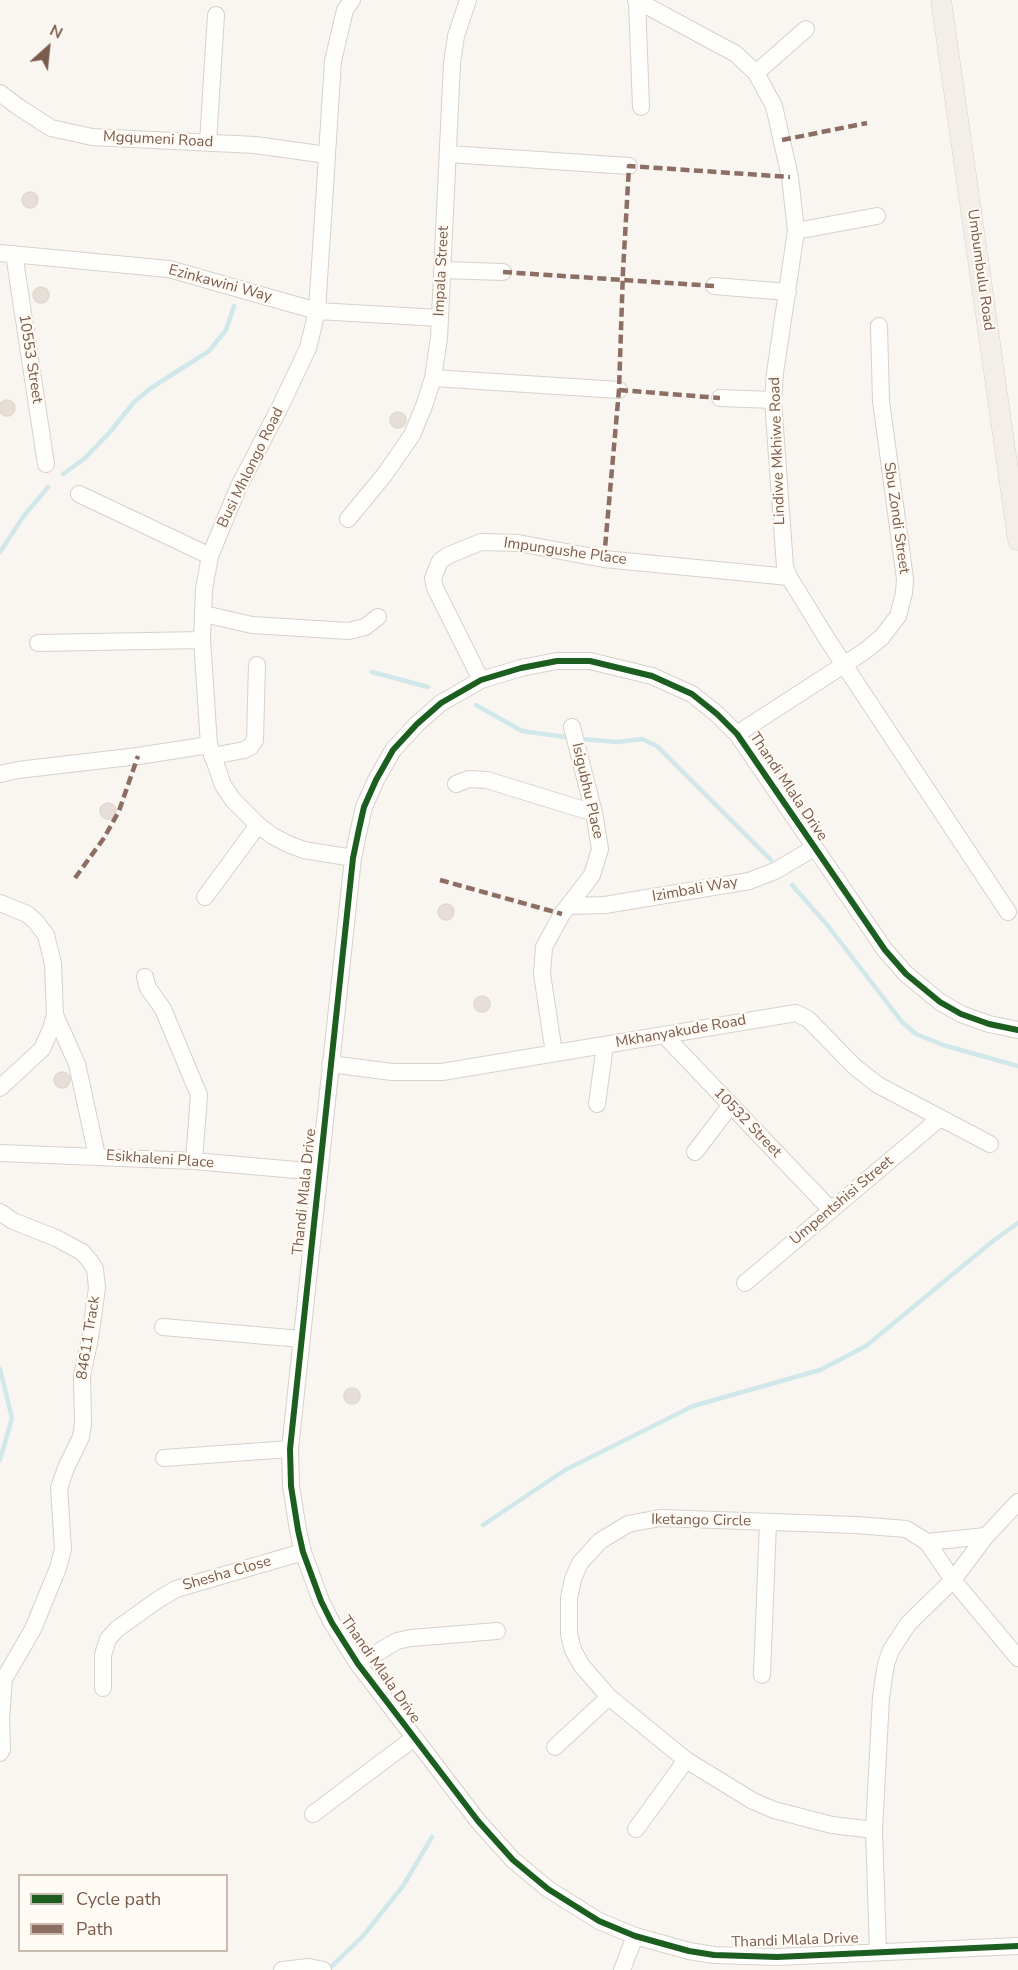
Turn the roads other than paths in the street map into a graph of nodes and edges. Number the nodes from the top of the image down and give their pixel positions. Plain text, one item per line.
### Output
1 (352, 0) edge
2 (468, 0) edge
3 (636, 0) edge
4 (941, 0) edge
5 (216, 15) dead end
6 (806, 28) dead end
7 (756, 74) junction
8 (0, 93) edge
9 (641, 107) dead end
10 (208, 143) junction
11 (449, 154) junction
12 (327, 156) junction
13 (629, 166) dead end
14 (877, 216) dead end
15 (796, 231) junction
16 (7, 254) edge
17 (443, 270) junction
18 (503, 272) dead end
19 (714, 286) dead end
20 (788, 292) junction
21 (317, 311) junction
22 (440, 318) junction
23 (879, 326) dead end
24 (433, 378) junction
25 (619, 390) dead end
26 (720, 398) dead end
27 (773, 400) junction
28 (46, 464) dead end
29 (79, 494) dead end
30 (348, 519) dead end
31 (1018, 540) edge
32 (210, 556) junction
33 (789, 577) junction
34 (204, 614) junction
35 (378, 617) dead end
36 (202, 640) junction
37 (38, 643) dead end
38 (845, 664) junction
39 (257, 665) dead end
40 (481, 680) junction
41 (572, 727) dead end
42 (737, 734) junction
43 (210, 750) junction
44 (0, 774) edge
45 (456, 784) dead end
46 (594, 813) junction
47 (258, 825) junction
48 (814, 848) junction
49 (353, 858) junction
50 (205, 897) dead end
51 (0, 903) edge
52 (568, 906) junction
53 (1008, 912) dead end
54 (145, 977) dead end
55 (55, 1015) junction
56 (1018, 1030) edge
57 (664, 1035) junction
58 (604, 1045) junction
59 (554, 1053) junction
60 (330, 1064) junction
61 (0, 1088) edge
62 (597, 1104) dead end
63 (730, 1106) junction
64 (939, 1119) junction
65 (990, 1144) dead end
66 (695, 1152) dead end
67 (0, 1153) edge
68 (97, 1156) junction
69 (194, 1161) junction
70 (319, 1172) junction
71 (831, 1210) junction
72 (0, 1212) edge
73 (744, 1283) dead end
74 (163, 1327) dead end
75 (301, 1339) junction
76 (290, 1449) junction
77 (164, 1458) dead end
78 (1018, 1502) edge
79 (768, 1522) junction
80 (986, 1536) junction
81 (927, 1542) junction
82 (303, 1552) junction
83 (953, 1580) junction
84 (497, 1631) dead end
85 (1018, 1658) edge
86 (358, 1664) junction
87 (762, 1675) dead end
88 (103, 1688) dead end
89 (609, 1697) junction
90 (414, 1738) junction
91 (555, 1747) dead end
92 (0, 1753) edge
93 (686, 1760) junction
94 (313, 1814) dead end
95 (636, 1829) dead end
96 (874, 1830) junction
97 (634, 1936) junction
98 (1018, 1946) edge
99 (878, 1951) junction
100 (282, 1970) edge
101 (322, 1970) edge
102 (622, 1970) edge

1 - 12 street, Busi Mhlongo Road
2 - 11 street, Impala Street
3 - 7 street, Lindiwe Mkhiwe Road
3 - 9 street
4 - 31 main road, Umbumbulu Road
5 - 10 street
6 - 7 street
7 - 15 street, Lindiwe Mkhiwe Road
8 - 10 street, Mgqumeni Road
10 - 12 street, Mgqumeni Road
11 - 13 street
11 - 17 street, Impala Street
12 - 21 street, Busi Mhlongo Road
14 - 15 street
15 - 20 street, Lindiwe Mkhiwe Road
16 - 21 street, Ezinkawini Way
16 - 28 street, 10553 Street
17 - 18 street
17 - 22 street, Impala Street
19 - 20 street
20 - 27 street, Lindiwe Mkhiwe Road
21 - 22 street, Ezinkawini Way
21 - 32 street, Busi Mhlongo Road
22 - 24 street, Impala Street
23 - 38 street, Sbu Zondi Street
24 - 25 street
24 - 30 street, Impala Street
26 - 27 street
27 - 33 street, Lindiwe Mkhiwe Road
29 - 32 street
32 - 34 street, Busi Mhlongo Road
33 - 38 street, Lindiwe Mkhiwe Road
33 - 40 street, Impungushe Place
34 - 35 street
34 - 36 street, Busi Mhlongo Road
36 - 37 street
36 - 43 street, Busi Mhlongo Road
38 - 42 street, Sbu Zondi Street
38 - 53 street, Lindiwe Mkhiwe Road
39 - 43 street
40 - 42 street, Thandi Mlala Drive
40 - 49 street, Thandi Mlala Drive
41 - 46 street, Isigubhu Place
42 - 48 street, Thandi Mlala Drive
43 - 44 street
43 - 47 street, Busi Mhlongo Road
45 - 46 street
46 - 52 street, Isigubhu Place
47 - 49 street, Busi Mhlongo Road
47 - 50 street
48 - 52 street, Izimbali Way
48 - 56 street, Thandi Mlala Drive
49 - 60 street, Thandi Mlala Drive
51 - 55 street
52 - 59 street, Isigubhu Place
54 - 69 street
55 - 61 street
55 - 68 street
57 - 58 street, Mkhanyakude Road
57 - 63 street, 10532 Street
57 - 64 street, Mkhanyakude Road
58 - 59 street, Mkhanyakude Road
58 - 62 street
59 - 60 street, Mkhanyakude Road
60 - 70 street, Thandi Mlala Drive
63 - 66 street
63 - 71 street, 10532 Street
64 - 65 street, Mkhanyakude Road
64 - 71 street, Umpentshisi Street
67 - 68 street, Esikhaleni Place
68 - 69 street, Esikhaleni Place
69 - 70 street, Esikhaleni Place
70 - 75 street, Thandi Mlala Drive
71 - 73 street, Umpentshisi Street
72 - 92 street, 84611 Track
74 - 75 street
75 - 76 street, Thandi Mlala Drive
76 - 77 street
76 - 82 street, Thandi Mlala Drive
78 - 80 street
79 - 81 street, Iketango Circle
79 - 87 street
79 - 89 street, Iketango Circle
80 - 81 street
80 - 83 street
81 - 83 street, Iketango Circle
82 - 86 street, Thandi Mlala Drive
82 - 88 street, Shesha Close
83 - 85 street, Iketango Circle
83 - 96 street
84 - 86 street
86 - 90 street, Thandi Mlala Drive
89 - 91 street
89 - 93 street, Iketango Circle
90 - 94 street
90 - 97 street, Thandi Mlala Drive
93 - 95 street
93 - 96 street, Iketango Circle
96 - 99 street
97 - 99 street, Thandi Mlala Drive
97 - 102 street
98 - 99 street, Thandi Mlala Drive
100 - 101 street

